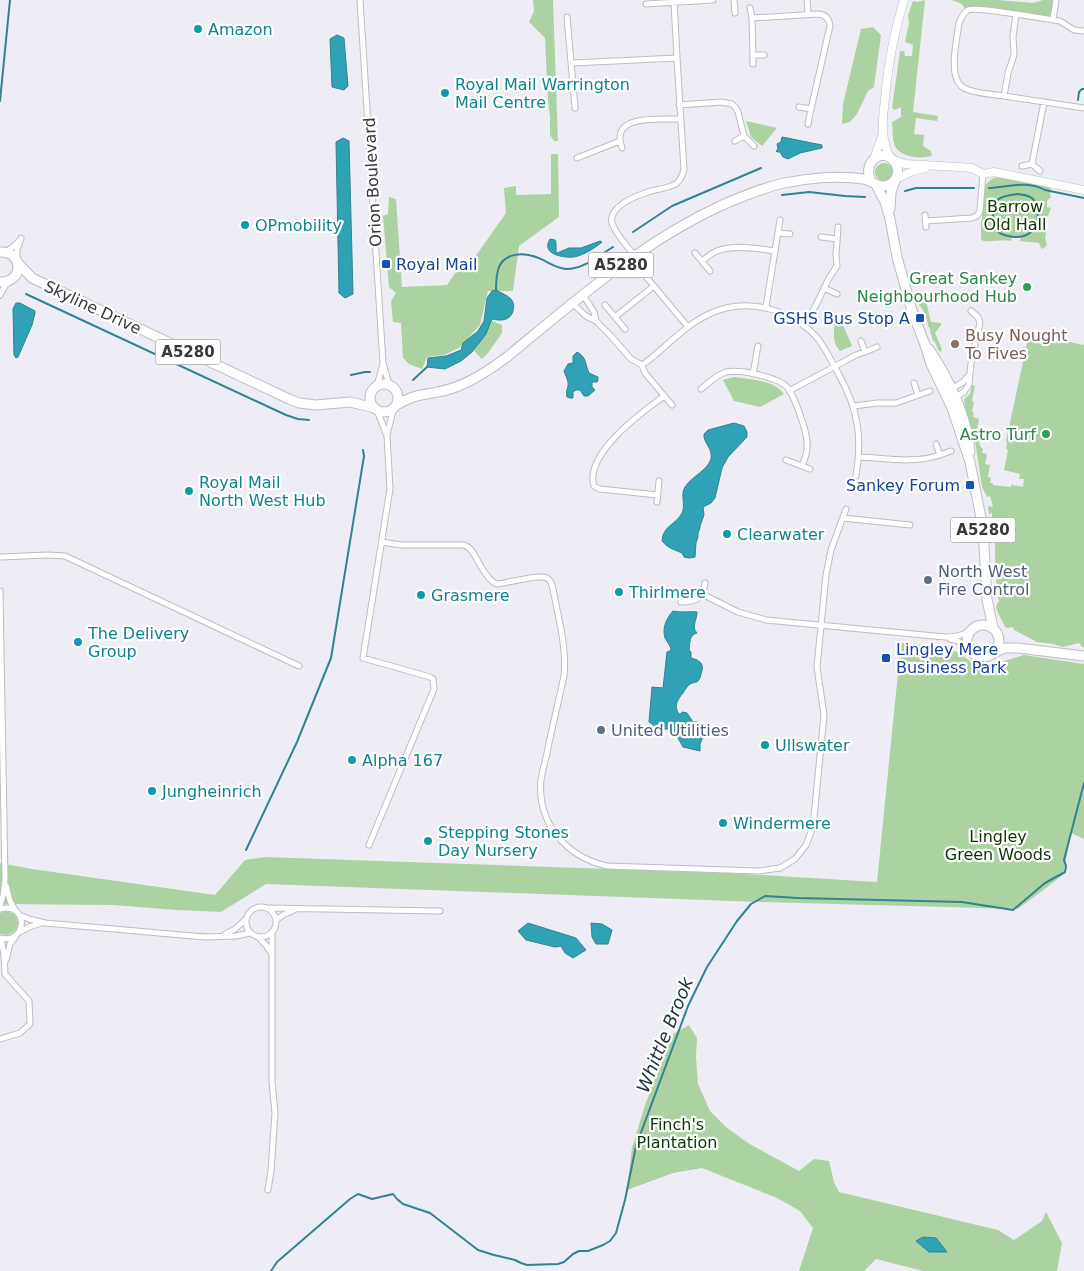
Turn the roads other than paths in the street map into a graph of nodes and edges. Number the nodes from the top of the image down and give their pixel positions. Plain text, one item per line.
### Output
1 (360, 0) edge
2 (713, 0) edge
3 (734, 0) edge
4 (807, 0) edge
5 (904, 0) edge
6 (1056, 0) edge
7 (674, 2) junction
8 (646, 4) dead end
9 (750, 8) dead end
10 (735, 14) dead end
11 (808, 14) junction
12 (1016, 14) junction
13 (568, 17) dead end
14 (752, 18) junction
15 (1053, 19) junction
16 (1084, 31) edge
17 (764, 54) dead end
18 (753, 55) junction
19 (677, 58) junction
20 (572, 63) junction
21 (754, 64) dead end
22 (1004, 96) junction
23 (1044, 102) junction
24 (679, 105) junction
25 (800, 106) dead end
26 (575, 108) dead end
27 (1084, 108) edge
28 (811, 109) junction
29 (680, 119) junction
30 (808, 124) dead end
31 (883, 131) junction
32 (744, 136) junction
33 (620, 141) junction
34 (735, 141) dead end
35 (754, 146) dead end
36 (622, 148) dead end
37 (577, 158) dead end
38 (892, 159) junction
39 (871, 163) junction
40 (1032, 164) junction
41 (932, 166) junction
42 (1022, 166) dead end
43 (1040, 171) dead end
44 (983, 174) junction
45 (847, 177) junction
46 (896, 179) junction
47 (874, 183) junction
48 (1084, 190) edge
49 (890, 219) junction
50 (780, 220) dead end
51 (926, 221) dead end
52 (838, 227) dead end
53 (778, 233) junction
54 (790, 234) dead end
55 (821, 237) dead end
56 (837, 239) junction
57 (774, 251) junction
58 (2, 252) edge
59 (695, 253) dead end
60 (634, 255) junction
61 (702, 261) junction
62 (17, 262) junction
63 (710, 271) dead end
64 (643, 273) dead end
65 (32, 278) junction
66 (11, 280) junction
67 (0, 282) edge
68 (654, 286) junction
69 (824, 288) junction
70 (837, 294) dead end
71 (0, 295) edge
72 (583, 295) junction
73 (572, 303) junction
74 (605, 305) dead end
75 (766, 307) junction
76 (971, 311) dead end
77 (615, 317) junction
78 (596, 321) junction
79 (804, 326) junction
80 (688, 327) junction
81 (625, 329) dead end
82 (861, 341) dead end
83 (758, 346) dead end
84 (878, 347) dead end
85 (865, 352) junction
86 (383, 363) junction
87 (642, 364) junction
88 (835, 367) junction
89 (970, 373) junction
90 (753, 374) junction
91 (914, 383) dead end
92 (392, 387) junction
93 (374, 389) junction
94 (701, 389) dead end
95 (790, 391) junction
96 (930, 391) dead end
97 (918, 395) junction
98 (950, 395) junction
99 (416, 396) junction
100 (664, 396) junction
101 (350, 402) junction
102 (672, 405) dead end
103 (395, 406) junction
104 (854, 406) junction
105 (376, 409) junction
106 (387, 436) junction
107 (936, 444) dead end
108 (952, 451) dead end
109 (940, 455) junction
110 (859, 457) junction
111 (786, 460) dead end
112 (802, 466) junction
113 (810, 469) dead end
114 (856, 476) dead end
115 (659, 481) dead end
116 (658, 495) junction
117 (657, 502) dead end
118 (846, 509) dead end
119 (843, 518) junction
120 (910, 524) dead end
121 (382, 542) junction
122 (0, 557) edge
123 (704, 583) dead end
124 (0, 591) edge
125 (702, 594) junction
126 (987, 599) junction
127 (681, 602) dead end
128 (821, 626) junction
129 (974, 628) junction
130 (996, 632) junction
131 (945, 637) junction
132 (969, 649) junction
133 (1030, 649) junction
134 (996, 652) junction
135 (1084, 656) edge
136 (299, 666) dead end
137 (369, 845) dead end
138 (5, 880) junction
139 (0, 907) edge
140 (268, 908) junction
141 (299, 908) junction
142 (440, 911) dead end
143 (17, 912) junction
144 (246, 919) junction
145 (276, 920) junction
146 (45, 923) junction
147 (272, 932) junction
148 (250, 933) junction
149 (17, 934) junction
150 (224, 936) junction
151 (258, 937) junction
152 (0, 939) edge
153 (272, 954) junction
154 (5, 964) junction
155 (0, 1039) edge
156 (268, 1190) dead end

1 - 86 street, Orion Boulevard
2 - 7 street
3 - 10 street
4 - 11 street
5 - 31 street
6 - 15 street
7 - 8 street
7 - 19 street
9 - 14 street
11 - 14 street
11 - 28 street
12 - 15 street
12 - 22 street
12 - 22 street
13 - 20 street
14 - 18 street
15 - 16 street
17 - 18 street
18 - 21 street
19 - 20 street
19 - 24 street
20 - 26 street
22 - 23 street
23 - 27 street
23 - 40 street
24 - 29 street
24 - 32 street
25 - 28 street
28 - 30 street
29 - 33 street
29 - 60 street
31 - 38 street
31 - 39 street
32 - 34 street
32 - 35 street
33 - 36 street
33 - 37 street
38 - 39 main road, A5280
38 - 41 street
38 - 46 main road, A5280
39 - 45 main road, A5280
39 - 47 main road, A5280
40 - 42 street
40 - 43 street
41 - 44 street
41 - 46 street
44 - 48 street
44 - 51 street
45 - 47 main road, A5280
45 - 60 main road, A5280
46 - 47 main road, A5280
46 - 49 main road, A5280
47 - 49 main road, A5280
49 - 98 main road, A5280
50 - 53 street
52 - 56 street
53 - 54 street
53 - 57 street
55 - 56 street
56 - 69 street
57 - 61 street
57 - 75 street
58 - 62 main road, A5280
58 - 62 street
59 - 61 street
60 - 72 main road, A5280
61 - 63 street
62 - 65 main road, Skyline Drive / A5280
62 - 66 main road
64 - 68 street
65 - 66 main road, Skyline Drive / A5280
65 - 101 main road, Skyline Drive / A5280
66 - 67 main road, A5280
66 - 71 street
68 - 77 street
68 - 80 street
69 - 70 street
69 - 79 street
72 - 73 main road, A5280
72 - 78 street
73 - 78 street
73 - 99 main road, A5280
74 - 77 street
75 - 79 street
75 - 80 street
76 - 89 street
77 - 81 street
78 - 87 street
79 - 88 street
80 - 87 street
82 - 85 street
83 - 90 street
84 - 85 street
85 - 88 street
86 - 92 street, Orion Boulevard
86 - 93 street, Orion Boulevard
87 - 100 street
88 - 95 street
88 - 104 street
89 - 98 street
89 - 98 street
90 - 94 street
90 - 95 street
91 - 97 street
92 - 93 main road, A5280
92 - 99 main road, A5280
92 - 103 main road
93 - 101 main road, Skyline Drive / A5280
93 - 105 main road
95 - 112 street
96 - 97 street
97 - 104 street
98 - 126 main road, A5280
99 - 103 main road, A5280
100 - 102 street
100 - 116 street
101 - 105 main road, Skyline Drive / A5280
103 - 105 main road, A5280
103 - 106 street
104 - 110 street
105 - 106 street
106 - 121 street
107 - 109 street
108 - 109 street
109 - 110 street
110 - 114 street
111 - 112 street
112 - 113 street
115 - 116 street
116 - 117 street
118 - 119 street
119 - 120 street
119 - 128 street
121 - 128 street
121 - 137 street
122 - 136 street
123 - 125 street
124 - 138 street
125 - 127 street
125 - 128 street
126 - 129 main road, A5280
126 - 130 main road, A5280
128 - 131 street
129 - 130 main road
129 - 131 street
129 - 132 main road, A5280
130 - 133 main road
130 - 134 main road, A5280
131 - 132 street
132 - 134 main road
133 - 134 main road
133 - 135 main road
138 - 139 street
138 - 143 street
139 - 143 street
140 - 141 street
140 - 144 street
140 - 145 street
141 - 142 street
141 - 145 street
143 - 146 street
143 - 149 street
144 - 148 street
144 - 150 street
145 - 147 street
146 - 149 street
146 - 150 street
147 - 151 street
147 - 153 street
148 - 150 street
148 - 151 street
149 - 152 street
149 - 154 street
151 - 153 street
152 - 154 street
153 - 156 street
154 - 155 street

